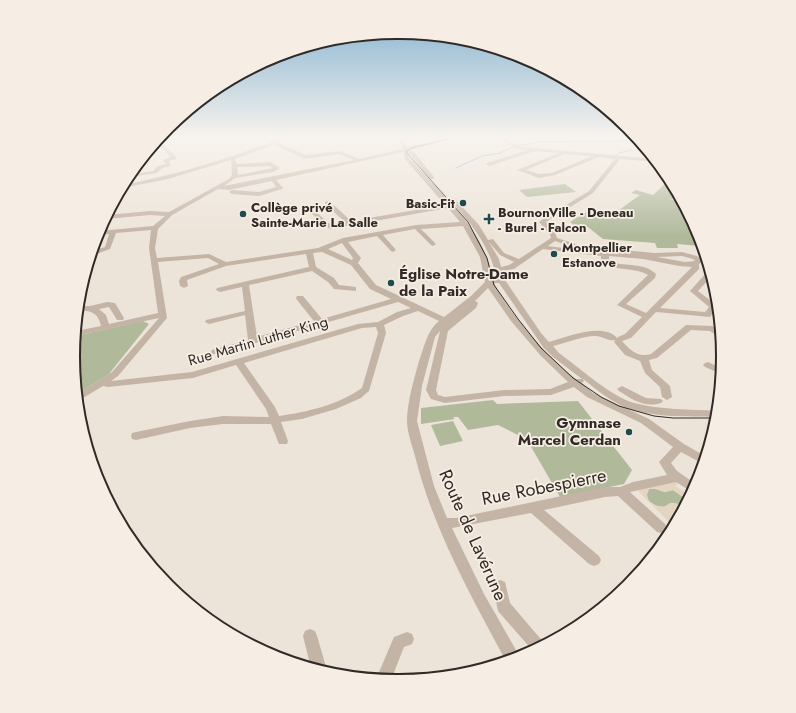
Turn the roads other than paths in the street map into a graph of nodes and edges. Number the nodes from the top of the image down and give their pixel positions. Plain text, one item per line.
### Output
1 (158, 169) edge
2 (194, 169) edge
3 (235, 169) edge
4 (274, 169) edge
5 (319, 169) edge
6 (417, 169) edge
7 (425, 169) edge
8 (524, 169) edge
9 (565, 169) edge
10 (609, 169) edge
11 (138, 175) edge
12 (234, 177) junction
13 (273, 179) junction
14 (134, 180) edge
15 (137, 184) junction
16 (131, 185) edge
17 (219, 188) junction
18 (232, 192) dead end
19 (327, 203) dead end
20 (450, 206) junction
21 (314, 213) dead end
22 (170, 214) junction
23 (113, 216) edge
24 (348, 222) junction
25 (465, 224) junction
26 (477, 226) junction
27 (416, 227) junction
28 (155, 228) junction
29 (113, 231) junction
30 (106, 232) edge
31 (379, 234) junction
32 (554, 239) junction
33 (343, 240) junction
34 (433, 244) dead end
35 (541, 247) junction
36 (322, 249) junction
37 (393, 250) dead end
38 (98, 252) edge
39 (309, 252) junction
40 (606, 252) junction
41 (666, 259) junction
42 (154, 260) junction
43 (701, 261) edge
44 (520, 262) junction
45 (697, 262) junction
46 (702, 262) edge
47 (225, 264) junction
48 (357, 266) junction
49 (314, 268) junction
50 (487, 270) junction
51 (498, 270) junction
52 (687, 276) junction
53 (706, 278) edge
54 (501, 280) junction
55 (489, 282) junction
56 (246, 284) junction
57 (184, 286) dead end
58 (353, 289) dead end
59 (220, 290) dead end
60 (300, 298) dead end
61 (398, 299) junction
62 (472, 302) junction
63 (711, 305) edge
64 (84, 308) edge
65 (91, 309) junction
66 (417, 309) junction
67 (712, 309) edge
68 (655, 310) junction
69 (249, 312) junction
70 (163, 314) junction
71 (648, 316) junction
72 (120, 318) dead end
73 (443, 320) junction
74 (209, 322) dead end
75 (320, 322) junction
76 (380, 324) junction
77 (106, 327) junction
78 (715, 331) edge
79 (81, 333) edge
80 (618, 339) junction
81 (252, 341) junction
82 (546, 345) junction
83 (215, 352) dead end
84 (643, 359) junction
85 (239, 363) junction
86 (708, 365) dead end
87 (715, 368) edge
88 (586, 378) junction
89 (103, 383) junction
90 (575, 383) junction
91 (622, 389) dead end
92 (83, 395) edge
93 (710, 414) edge
94 (276, 420) junction
95 (136, 436) dead end
96 (283, 441) dead end
97 (680, 447) junction
98 (699, 458) edge
99 (678, 477) junction
100 (688, 484) edge
101 (621, 491) junction
102 (532, 508) junction
103 (443, 523) junction
104 (661, 528) dead end
105 (594, 560) dead end
106 (500, 586) dead end
107 (310, 636) dead end
108 (407, 639) dead end
109 (535, 642) edge
110 (508, 654) edge
111 (317, 663) edge
112 (386, 673) edge

1 - 11 street
2 - 15 street
3 - 12 street
4 - 12 street
5 - 13 street
6 - 20 street
7 - 26 street
8 - 9 street
10 - 32 street
12 - 17 street
13 - 17 street
13 - 18 street
14 - 15 street
15 - 16 street
17 - 22 street
19 - 24 street
20 - 24 street
20 - 25 street
21 - 24 street
22 - 23 street
22 - 28 street
25 - 27 street
25 - 50 street
26 - 44 street
26 - 51 street
27 - 31 street
27 - 34 street
28 - 29 street
28 - 42 street
29 - 30 street
29 - 38 street
31 - 33 street
31 - 37 street
32 - 35 street
32 - 40 street
33 - 36 street
33 - 48 street
35 - 40 street
35 - 44 street
36 - 39 street
36 - 48 street
39 - 47 street
39 - 49 street
40 - 41 street
40 - 71 street
41 - 45 street
41 - 52 street
42 - 47 street
42 - 70 street
43 - 45 street
44 - 51 street
45 - 46 street
45 - 52 street
47 - 57 street
48 - 61 street
49 - 56 street
49 - 58 street
50 - 51 street
50 - 55 street
51 - 54 street
52 - 68 street
53 - 63 street
54 - 55 street
54 - 82 street
55 - 62 street, Route de Lavérune
55 - 90 street
56 - 59 street
56 - 69 street
60 - 75 street
61 - 66 street
61 - 75 street
62 - 73 street, Route de Lavérune
62 - 90 street
64 - 65 street
65 - 72 street
65 - 77 street
66 - 73 street
66 - 76 street, Rue Martin Luther King
67 - 68 street
68 - 71 street
69 - 74 street
69 - 81 street
70 - 77 street
70 - 89 street
71 - 80 street
73 - 103 street, Route de Lavérune
75 - 81 street
76 - 85 street, Rue Martin Luther King
76 - 94 street
77 - 79 street
78 - 84 street
80 - 82 street
80 - 84 street
81 - 83 street
82 - 88 street
84 - 91 street
85 - 89 street, Rue Martin Luther King
85 - 94 street
86 - 87 street
88 - 90 street
88 - 93 street
89 - 92 street
90 - 97 street
94 - 95 street
94 - 96 street
97 - 98 street
97 - 99 street
99 - 100 street
99 - 101 street
101 - 102 street, Rue Robespierre
101 - 104 street, Rue Robespierre
102 - 103 street, Rue Robespierre
102 - 105 street
103 - 110 street, Route de Lavérune
106 - 109 street
107 - 111 street
108 - 112 street

